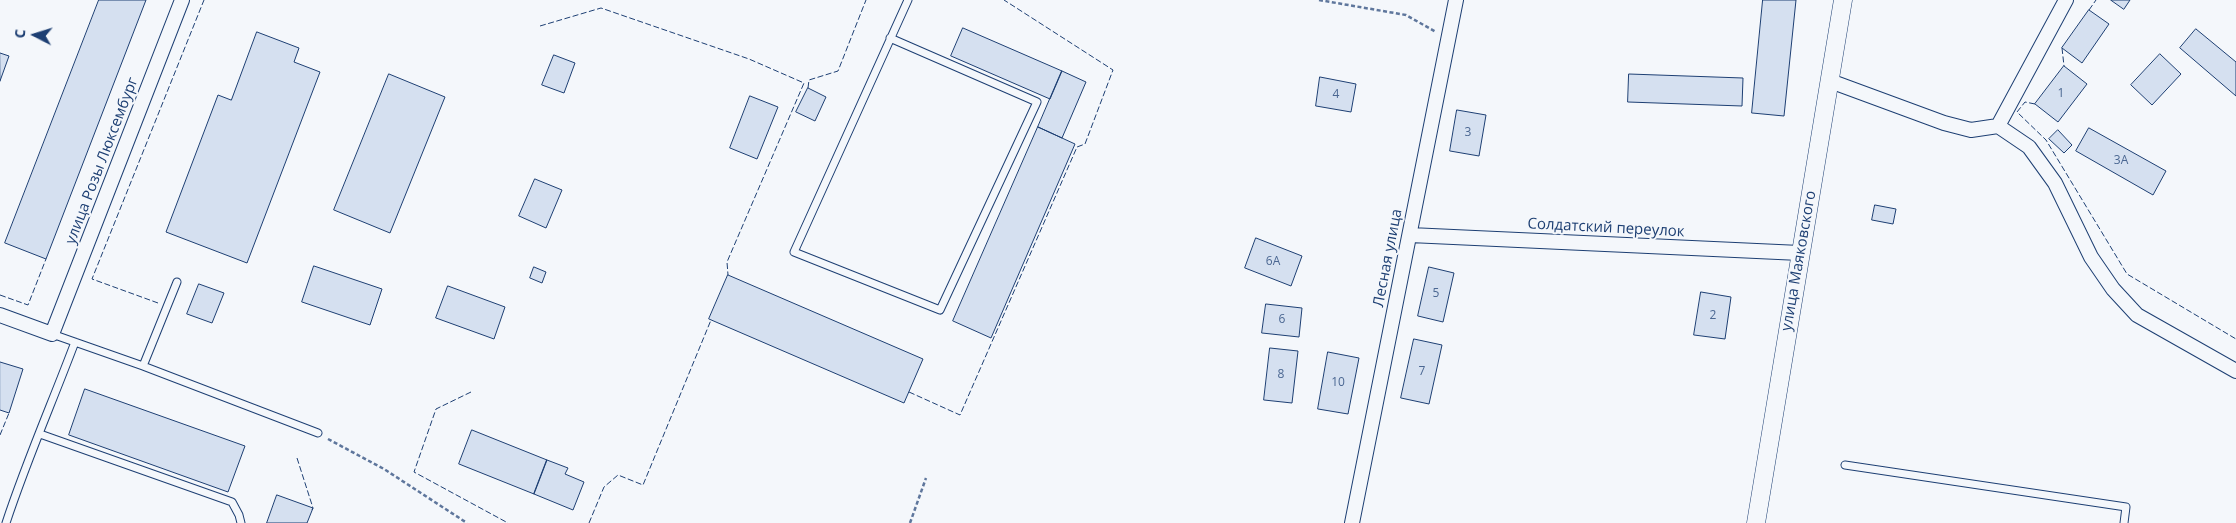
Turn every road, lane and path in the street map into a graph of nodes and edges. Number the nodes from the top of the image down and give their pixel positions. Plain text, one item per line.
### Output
1 (182, 0) edge
2 (908, 0) edge
3 (1319, 0) edge
4 (1456, 0) edge
5 (1843, 0) edge
6 (2066, 0) edge
7 (890, 38) junction
8 (1448, 40) junction
9 (1830, 81) junction
10 (1998, 126) junction
11 (1410, 235) junction
12 (1800, 254) junction
13 (177, 282) dead end
14 (0, 315) edge
15 (52, 334) junction
16 (75, 342) junction
17 (143, 366) junction
18 (2236, 371) edge
19 (318, 433) joint
20 (40, 434) junction
21 (1845, 465) dead end
22 (926, 478) dead end
23 (6, 523) edge
24 (240, 523) edge
25 (467, 523) edge
26 (910, 523) edge
27 (1352, 523) edge
28 (1756, 523) edge
29 (2124, 523) edge

1 - 15 street, улица Розы Люксембург
2 - 7 lane
3 - 8 path
4 - 8 street, Лесная улица
5 - 9 street, улица Маяковского
6 - 10 street
7 - 7 lane
8 - 11 street, Лесная улица
9 - 10 street
9 - 12 street, улица Маяковского
10 - 18 street
11 - 12 street, Солдатский переулок
11 - 27 street, Лесная улица
12 - 28 street, улица Маяковского
13 - 17 lane
14 - 15 street
15 - 16 lane
16 - 17 lane
16 - 20 lane
17 - 19 lane
19 - 25 path
20 - 23 lane
20 - 24 lane
21 - 29 lane
22 - 26 path

